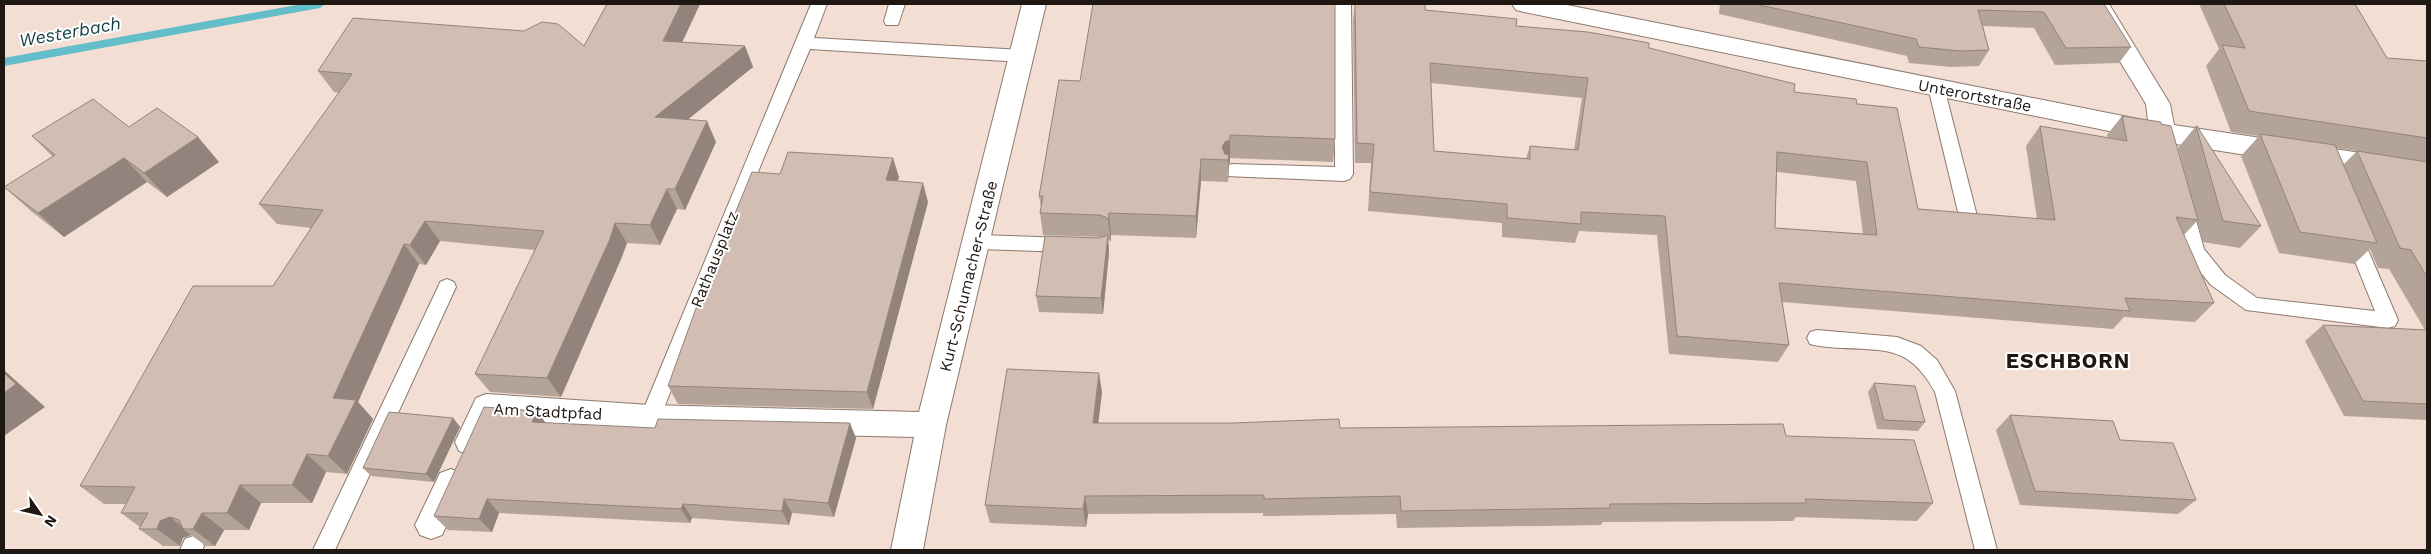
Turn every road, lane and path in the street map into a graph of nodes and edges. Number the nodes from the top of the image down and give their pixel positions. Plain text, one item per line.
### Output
1 (819, 4) edge
2 (898, 4) edge
3 (1034, 4) edge
4 (1343, 4) edge
5 (1524, 4) edge
6 (2097, 4) edge
7 (892, 21) dead end
8 (804, 43) junction
9 (1022, 56) junction
10 (1936, 87) junction
11 (2166, 142) junction
12 (1232, 172) dead end
13 (2427, 173) edge
14 (2178, 188) edge
15 (1968, 216) edge
16 (2347, 220) edge
17 (976, 242) junction
18 (1082, 245) edge
19 (447, 287) dead end
20 (1817, 338) dead end
21 (650, 418) junction
22 (931, 425) junction
23 (431, 525) dead end
24 (324, 550) edge
25 (907, 550) edge
26 (1986, 550) edge

1 - 8 lane, Rathausplatz
2 - 7 lane
3 - 9 street, Kurt-Schumacher-Straße
4 - 12 lane
5 - 10 street, Unterortstraße
6 - 11 street
8 - 9 lane
8 - 21 lane, Rathausplatz
9 - 17 street, Kurt-Schumacher-Straße
10 - 11 street, Unterortstraße
10 - 15 lane
11 - 13 street, Unterortstraße
14 - 16 lane
17 - 18 lane
17 - 22 street, Kurt-Schumacher-Straße
19 - 24 lane
20 - 26 lane
21 - 22 street
21 - 23 street, Am Stadtpfad
22 - 25 street, Kurt-Schumacher-Straße

